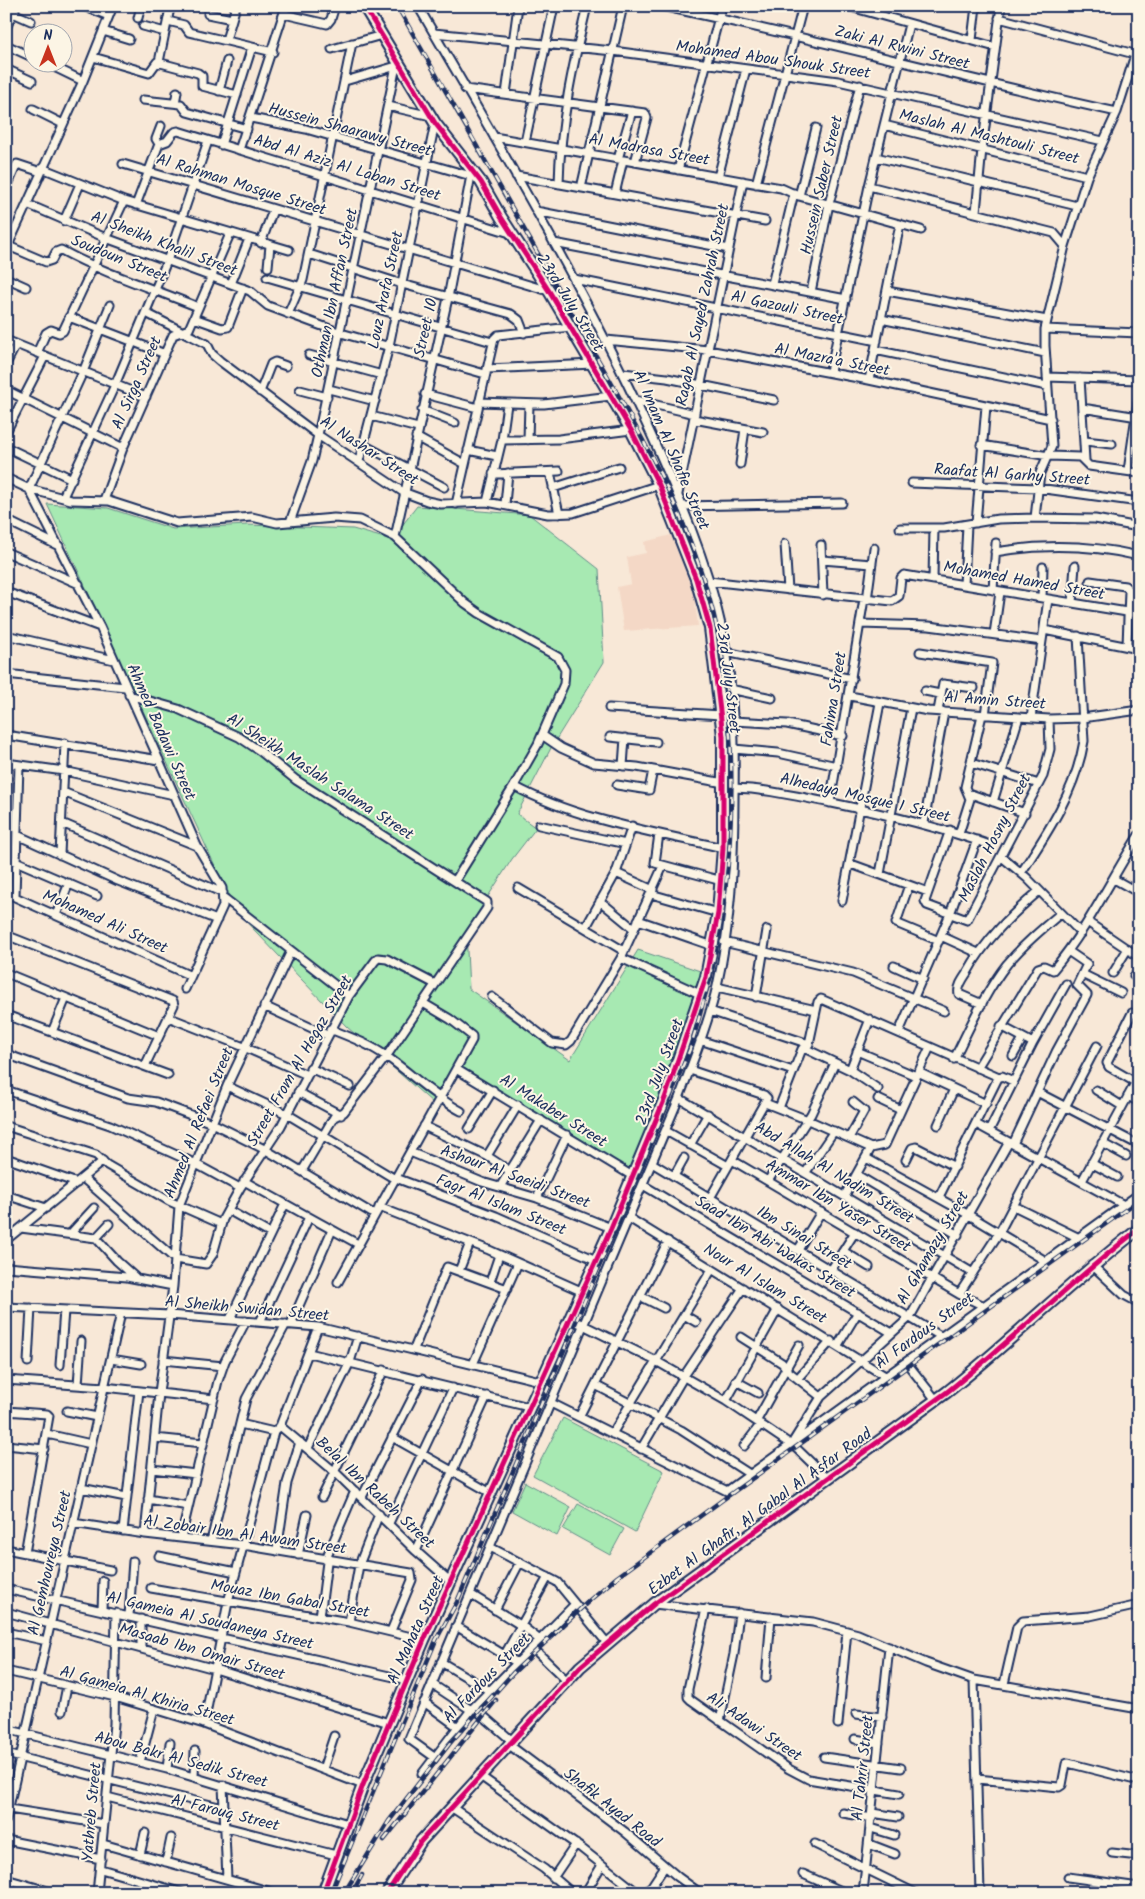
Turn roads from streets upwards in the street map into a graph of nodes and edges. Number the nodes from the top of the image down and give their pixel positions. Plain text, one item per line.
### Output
1 (83, 6) edge
2 (113, 6) edge
3 (141, 6) edge
4 (236, 6) edge
5 (335, 6) edge
6 (418, 6) edge
7 (518, 6) edge
8 (554, 6) edge
9 (587, 6) edge
10 (622, 6) edge
11 (661, 6) edge
12 (722, 6) edge
13 (802, 6) edge
14 (976, 6) edge
15 (1001, 6) edge
16 (362, 7) edge
17 (851, 7) edge
18 (170, 8) dead end
19 (14, 10) edge
20 (285, 10) edge
21 (208, 14) dead end
22 (109, 16) junction
23 (138, 18) dead end
24 (718, 18) junction
25 (999, 18) junction
26 (232, 19) junction
27 (31, 21) dead end
28 (168, 22) junction
29 (909, 24) junction
30 (143, 26) dead end
31 (6, 28) edge
32 (103, 31) junction
33 (166, 32) junction
34 (434, 33) junction
35 (382, 35) junction
36 (795, 36) junction
37 (129, 39) dead end
38 (226, 40) junction
39 (972, 40) junction
40 (513, 41) junction
41 (352, 43) junction
42 (546, 44) junction
43 (6, 45) edge
44 (252, 46) junction
45 (995, 46) junction
46 (577, 48) junction
47 (332, 49) dead end
48 (612, 51) junction
49 (22, 52) edge
50 (273, 52) junction
51 (1137, 55) edge
52 (93, 56) junction
53 (227, 61) dead end
54 (159, 62) junction
55 (899, 62) junction
56 (705, 64) junction
57 (398, 66) junction
58 (6, 69) edge
59 (746, 69) junction
60 (66, 72) edge
61 (785, 74) junction
62 (83, 80) junction
63 (345, 80) junction
64 (32, 81) dead end
65 (860, 85) junction
66 (990, 85) junction
67 (465, 88) junction
68 (219, 91) junction
69 (177, 92) dead end
70 (892, 92) junction
71 (506, 94) junction
72 (237, 96) junction
73 (534, 98) junction
74 (143, 100) dead end
75 (565, 102) junction
76 (175, 103) junction
77 (388, 106) junction
78 (600, 107) junction
79 (33, 108) dead end
80 (632, 111) junction
81 (1117, 112) junction
82 (986, 114) junction
83 (251, 118) junction
84 (433, 119) junction
85 (63, 124) junction
86 (228, 124) junction
87 (884, 125) junction
88 (161, 126) dead end
89 (816, 128) dead end
90 (247, 129) junction
91 (333, 136) junction
92 (494, 136) junction
93 (208, 141) junction
94 (1103, 141) junction
95 (526, 142) junction
96 (159, 144) junction
97 (221, 145) junction
98 (560, 148) junction
99 (982, 149) junction
100 (239, 150) junction
101 (379, 151) junction
102 (589, 154) junction
103 (876, 157) junction
104 (620, 159) junction
105 (635, 162) junction
106 (123, 164) dead end
107 (426, 164) junction
108 (42, 170) junction
109 (678, 170) junction
110 (148, 172) junction
111 (472, 173) junction
112 (516, 176) junction
113 (1087, 176) junction
114 (324, 177) junction
115 (718, 177) junction
116 (743, 181) junction
117 (978, 182) junction
118 (80, 184) junction
119 (559, 184) junction
120 (756, 184) junction
121 (192, 186) junction
122 (869, 186) junction
123 (581, 188) junction
124 (6, 189) edge
125 (371, 191) junction
126 (615, 194) junction
127 (796, 194) junction
128 (124, 201) junction
129 (27, 204) junction
130 (418, 204) junction
131 (829, 204) junction
132 (136, 205) junction
133 (1077, 206) junction
134 (273, 210) junction
135 (536, 211) junction
136 (976, 212) junction
137 (863, 214) junction
138 (736, 216) junction
139 (464, 217) junction
140 (182, 219) junction
141 (64, 221) junction
142 (765, 221) dead end
143 (314, 222) junction
144 (900, 224) junction
145 (921, 230) dead end
146 (510, 233) junction
147 (230, 234) junction
148 (361, 235) junction
149 (106, 238) junction
150 (249, 239) junction
151 (261, 242) junction
152 (554, 243) junction
153 (270, 245) junction
154 (1065, 246) junction
155 (7, 247) edge
156 (728, 249) junction
157 (289, 250) dead end
158 (409, 250) junction
159 (309, 254) junction
160 (167, 261) junction
161 (455, 263) junction
162 (92, 267) junction
163 (268, 267) dead end
164 (354, 269) junction
165 (723, 275) junction
166 (211, 276) junction
167 (267, 277) dead end
168 (6, 278) edge
169 (574, 279) junction
170 (231, 284) junction
171 (402, 284) junction
172 (772, 284) junction
173 (301, 286) junction
174 (26, 287) dead end
175 (243, 288) junction
176 (156, 289) junction
177 (550, 292) junction
178 (811, 292) junction
179 (887, 292) junction
180 (448, 298) junction
181 (846, 298) junction
182 (348, 300) junction
183 (110, 305) dead end
184 (198, 307) junction
185 (716, 308) junction
186 (146, 313) junction
187 (288, 314) junction
188 (395, 315) junction
189 (69, 317) junction
190 (194, 318) junction
191 (881, 319) junction
192 (1048, 320) junction
193 (571, 327) junction
194 (100, 329) junction
195 (440, 329) junction
196 (1046, 329) junction
197 (181, 332) junction
198 (341, 333) junction
199 (524, 333) junction
200 (839, 333) junction
201 (1139, 333) edge
202 (6, 340) edge
203 (494, 340) junction
204 (606, 340) junction
205 (877, 341) junction
206 (133, 342) junction
207 (16, 344) junction
208 (389, 346) junction
209 (708, 350) junction
210 (875, 350) junction
211 (37, 353) junction
212 (1045, 353) junction
213 (165, 354) junction
214 (310, 354) dead end
215 (45, 356) junction
216 (433, 360) junction
217 (335, 362) junction
218 (6, 364) edge
219 (593, 364) junction
220 (286, 366) dead end
221 (486, 371) junction
222 (83, 372) junction
223 (830, 372) junction
224 (623, 373) junction
225 (382, 375) junction
226 (1047, 377) junction
227 (1080, 378) junction
228 (869, 380) junction
229 (1139, 380) edge
230 (115, 385) junction
231 (700, 386) junction
232 (1048, 386) junction
233 (329, 389) junction
234 (6, 390) edge
235 (300, 390) dead end
236 (260, 392) junction
237 (425, 394) junction
238 (611, 396) junction
239 (1139, 396) edge
240 (146, 397) junction
241 (327, 397) junction
242 (24, 398) junction
243 (635, 400) junction
244 (774, 400) dead end
245 (375, 401) junction
246 (507, 404) junction
247 (529, 404) junction
248 (478, 405) junction
249 (986, 406) junction
250 (1082, 408) junction
251 (422, 410) junction
252 (371, 416) junction
253 (694, 416) junction
254 (1137, 417) edge
255 (62, 418) junction
256 (1051, 419) junction
257 (455, 423) dead end
258 (418, 428) junction
259 (745, 429) junction
260 (631, 430) junction
261 (6, 432) edge
262 (764, 432) dead end
263 (93, 433) junction
264 (318, 435) junction
265 (416, 437) junction
266 (502, 440) junction
267 (528, 440) junction
268 (1084, 441) junction
269 (1112, 444) dead end
270 (364, 445) junction
271 (981, 445) junction
272 (6, 447) edge
273 (123, 448) junction
274 (468, 450) junction
275 (498, 456) junction
276 (1049, 456) junction
277 (1085, 460) junction
278 (359, 461) junction
279 (41, 464) junction
280 (465, 464) junction
281 (740, 464) dead end
282 (619, 467) dead end
283 (409, 469) junction
284 (559, 471) dead end
285 (1128, 471) junction
286 (550, 472) junction
287 (508, 473) junction
288 (1139, 473) edge
289 (493, 474) junction
290 (72, 479) junction
291 (7, 480) edge
292 (912, 483) dead end
293 (659, 485) junction
294 (978, 485) junction
295 (444, 487) dead end
296 (553, 488) junction
297 (1038, 488) junction
298 (29, 489) junction
299 (403, 492) junction
300 (678, 494) junction
301 (63, 497) junction
302 (104, 500) junction
303 (487, 502) junction
304 (1139, 502) edge
305 (842, 503) dead end
306 (456, 504) junction
307 (505, 504) junction
308 (683, 506) junction
309 (559, 514) junction
310 (1034, 518) junction
311 (6, 520) edge
312 (290, 522) junction
313 (976, 523) junction
314 (967, 525) junction
315 (1139, 527) edge
316 (900, 528) dead end
317 (934, 528) junction
318 (395, 536) junction
319 (996, 543) dead end
320 (785, 544) dead end
321 (821, 545) dead end
322 (59, 546) junction
323 (874, 548) dead end
324 (6, 552) edge
325 (995, 552) junction
326 (1139, 556) edge
327 (822, 560) junction
328 (872, 564) junction
329 (1075, 566) dead end
330 (1043, 567) dead end
331 (934, 580) junction
332 (708, 581) junction
333 (1090, 581) dead end
334 (79, 584) junction
335 (964, 585) junction
336 (788, 590) junction
337 (996, 591) junction
338 (6, 592) edge
339 (823, 595) junction
340 (1045, 599) junction
341 (866, 600) junction
342 (1072, 604) junction
343 (1128, 613) junction
344 (1139, 614) edge
345 (860, 624) junction
346 (100, 627) junction
347 (1044, 630) junction
348 (994, 634) junction
349 (6, 635) edge
350 (1078, 636) junction
351 (1042, 642) junction
352 (1127, 646) junction
353 (1139, 649) edge
354 (726, 652) junction
355 (920, 652) dead end
356 (114, 660) junction
357 (6, 674) edge
358 (852, 679) junction
359 (974, 688) dead end
360 (730, 689) junction
361 (127, 691) junction
362 (925, 692) dead end
363 (940, 694) junction
364 (850, 696) junction
365 (772, 698) dead end
366 (880, 702) junction
367 (609, 708) dead end
368 (911, 708) junction
369 (1139, 710) edge
370 (941, 712) junction
371 (721, 715) junction
372 (983, 715) junction
373 (1019, 717) junction
374 (1031, 718) junction
375 (1082, 718) junction
376 (1049, 719) junction
377 (733, 721) junction
378 (6, 735) edge
379 (542, 735) junction
380 (843, 736) junction
381 (610, 737) dead end
382 (625, 738) junction
383 (656, 742) dead end
384 (65, 743) junction
385 (734, 749) junction
386 (158, 760) junction
387 (6, 763) edge
388 (971, 763) junction
389 (19, 765) junction
390 (623, 766) junction
391 (837, 766) junction
392 (653, 770) junction
393 (64, 771) junction
394 (1002, 772) junction
395 (724, 783) junction
396 (1039, 784) junction
397 (617, 785) dead end
398 (514, 786) junction
399 (734, 788) junction
400 (63, 792) junction
401 (968, 793) junction
402 (174, 795) junction
403 (993, 802) junction
404 (830, 803) junction
405 (861, 809) junction
406 (1024, 813) junction
407 (892, 817) junction
408 (62, 823) junction
409 (924, 823) junction
410 (539, 825) dead end
411 (632, 826) junction
412 (950, 830) junction
413 (659, 834) junction
414 (959, 834) junction
415 (17, 835) junction
416 (1139, 835) edge
417 (977, 840) junction
418 (626, 844) junction
419 (987, 844) dead end
420 (197, 846) junction
421 (723, 848) junction
422 (60, 855) junction
423 (1002, 857) junction
424 (6, 859) edge
425 (18, 862) junction
426 (851, 864) junction
427 (663, 866) junction
428 (616, 873) junction
429 (1021, 873) junction
430 (880, 874) junction
431 (1139, 878) edge
432 (1114, 879) junction
433 (722, 880) junction
434 (455, 881) junction
435 (69, 883) junction
436 (909, 885) junction
437 (518, 888) dead end
438 (1039, 891) junction
439 (1136, 891) edge
440 (652, 892) junction
441 (6, 893) edge
442 (15, 896) junction
443 (97, 896) dead end
444 (224, 896) junction
445 (927, 896) junction
446 (600, 901) junction
447 (842, 901) dead end
448 (718, 913) junction
449 (1061, 913) junction
450 (950, 914) junction
451 (56, 915) junction
452 (217, 920) junction
453 (638, 920) junction
454 (1088, 923) junction
455 (586, 927) junction
456 (634, 929) junction
457 (768, 930) dead end
458 (1081, 933) junction
459 (6, 935) edge
460 (940, 938) junction
461 (724, 942) junction
462 (713, 946) junction
463 (1128, 950) junction
464 (291, 951) junction
465 (764, 951) junction
466 (1068, 951) junction
467 (978, 953) junction
468 (623, 954) junction
469 (1139, 957) edge
470 (894, 966) dead end
471 (6, 973) edge
472 (1113, 973) dead end
473 (1082, 974) junction
474 (191, 976) junction
475 (923, 979) junction
476 (435, 984) junction
477 (1066, 984) dead end
478 (717, 986) junction
479 (185, 989) dead end
480 (1121, 993) dead end
481 (700, 994) junction
482 (349, 996) junction
483 (756, 996) junction
484 (492, 997) dead end
485 (66, 998) junction
486 (914, 998) junction
487 (423, 1003) junction
488 (982, 1004) junction
489 (264, 1006) junction
490 (816, 1010) junction
491 (944, 1010) dead end
492 (710, 1011) junction
493 (1132, 1013) dead end
494 (6, 1015) edge
495 (168, 1017) junction
496 (870, 1019) junction
497 (1001, 1026) junction
498 (52, 1032) junction
499 (329, 1032) junction
500 (899, 1032) junction
501 (159, 1036) junction
502 (1023, 1038) junction
503 (700, 1040) junction
504 (1033, 1043) junction
505 (807, 1046) junction
506 (1097, 1046) dead end
507 (244, 1047) junction
508 (930, 1047) junction
509 (858, 1051) junction
510 (6, 1054) edge
511 (1013, 1056) dead end
512 (386, 1057) junction
513 (954, 1059) junction
514 (835, 1062) junction
515 (145, 1066) junction
516 (977, 1068) junction
517 (456, 1069) junction
518 (690, 1070) junction
519 (850, 1070) junction
520 (793, 1071) junction
521 (308, 1072) junction
522 (917, 1074) junction
523 (168, 1075) dead end
524 (999, 1077) junction
525 (1137, 1079) edge
526 (1013, 1081) junction
527 (227, 1086) junction
528 (350, 1086) dead end
529 (878, 1089) dead end
530 (954, 1089) junction
531 (6, 1090) edge
532 (493, 1090) junction
533 (1096, 1090) dead end
534 (298, 1092) junction
535 (1038, 1093) junction
536 (1128, 1096) junction
537 (680, 1098) junction
538 (438, 1099) junction
539 (878, 1099) dead end
540 (766, 1100) junction
541 (853, 1102) dead end
542 (1139, 1102) edge
543 (986, 1104) junction
544 (518, 1105) junction
545 (1122, 1106) junction
546 (1066, 1107) junction
547 (779, 1108) junction
548 (901, 1110) junction
549 (461, 1111) dead end
550 (287, 1114) junction
551 (708, 1114) junction
552 (341, 1115) junction
553 (541, 1120) junction
554 (808, 1120) junction
555 (212, 1122) junction
556 (976, 1124) junction
557 (938, 1125) dead end
558 (6, 1126) edge
559 (424, 1126) junction
560 (1110, 1128) junction
561 (469, 1130) dead end
562 (666, 1131) junction
563 (834, 1131) junction
564 (989, 1131) junction
565 (567, 1135) junction
566 (323, 1136) junction
567 (745, 1136) junction
568 (850, 1138) junction
569 (1011, 1143) junction
570 (1102, 1143) junction
571 (690, 1145) junction
572 (1139, 1145) edge
573 (871, 1148) junction
574 (266, 1150) junction
575 (410, 1152) junction
576 (487, 1156) junction
577 (1126, 1156) dead end
578 (6, 1158) edge
579 (684, 1158) dead end
580 (783, 1158) junction
581 (866, 1158) junction
582 (1039, 1158) junction
583 (906, 1160) dead end
584 (103, 1161) junction
585 (194, 1163) junction
586 (652, 1163) junction
587 (730, 1163) junction
588 (1091, 1163) junction
589 (955, 1167) junction
590 (302, 1171) junction
591 (510, 1171) junction
592 (806, 1172) junction
593 (857, 1174) junction
594 (674, 1176) junction
595 (634, 1177) junction
596 (1117, 1177) dead end
597 (83, 1178) junction
598 (395, 1178) junction
599 (768, 1181) junction
600 (1082, 1181) junction
601 (77, 1183) junction
602 (242, 1184) junction
603 (643, 1185) junction
604 (500, 1187) junction
605 (6, 1195) edge
606 (845, 1195) junction
607 (939, 1197) junction
608 (537, 1198) junction
609 (710, 1198) junction
610 (1138, 1198) edge
611 (285, 1204) junction
612 (1124, 1205) junction
613 (179, 1206) junction
614 (1014, 1206) junction
615 (46, 1208) junction
616 (94, 1208) dead end
617 (228, 1210) junction
618 (377, 1211) junction
619 (822, 1212) junction
620 (969, 1215) junction
621 (309, 1218) junction
622 (629, 1218) junction
623 (109, 1224) dead end
624 (221, 1224) junction
625 (21, 1228) junction
626 (611, 1228) junction
627 (1139, 1229) edge
628 (332, 1230) junction
629 (855, 1232) junction
630 (70, 1233) junction
631 (269, 1233) junction
632 (999, 1233) junction
633 (958, 1234) junction
634 (1077, 1237) junction
635 (96, 1238) junction
636 (7, 1239) edge
637 (668, 1241) junction
638 (470, 1243) junction
639 (358, 1244) junction
640 (798, 1250) junction
641 (843, 1251) junction
642 (500, 1255) junction
643 (946, 1256) junction
644 (175, 1259) junction
645 (596, 1260) junction
646 (1044, 1260) junction
647 (518, 1263) junction
648 (1092, 1265) junction
649 (6, 1267) edge
650 (869, 1267) dead end
651 (712, 1269) junction
652 (459, 1270) junction
653 (831, 1270) junction
654 (973, 1273) junction
655 (137, 1278) junction
656 (933, 1278) junction
657 (338, 1282) dead end
658 (490, 1282) junction
659 (173, 1286) junction
660 (743, 1288) junction
661 (507, 1289) junction
662 (581, 1291) junction
663 (960, 1294) junction
664 (640, 1296) junction
665 (1139, 1303) edge
666 (984, 1306) junction
667 (6, 1307) edge
668 (32, 1308) junction
669 (664, 1308) dead end
670 (778, 1309) junction
671 (64, 1310) junction
672 (121, 1312) junction
673 (858, 1312) junction
674 (169, 1315) junction
675 (684, 1315) junction
676 (910, 1317) junction
677 (569, 1318) junction
678 (230, 1320) junction
679 (246, 1321) junction
680 (260, 1322) junction
681 (696, 1322) dead end
682 (288, 1324) junction
683 (584, 1325) junction
684 (318, 1327) junction
685 (892, 1334) junction
686 (358, 1336) junction
687 (942, 1336) junction
688 (741, 1337) dead end
689 (81, 1341) dead end
690 (617, 1341) junction
691 (835, 1343) junction
692 (799, 1345) dead end
693 (756, 1346) junction
694 (414, 1349) junction
695 (309, 1353) junction
696 (111, 1359) junction
697 (164, 1360) junction
698 (862, 1360) junction
699 (656, 1361) junction
700 (28, 1362) dead end
701 (350, 1362) junction
702 (906, 1362) junction
703 (141, 1364) dead end
704 (474, 1364) junction
705 (60, 1365) dead end
706 (223, 1366) junction
707 (786, 1368) junction
708 (384, 1370) junction
709 (684, 1376) junction
710 (885, 1376) junction
711 (798, 1378) junction
712 (422, 1379) junction
713 (6, 1380) edge
714 (540, 1381) junction
715 (736, 1381) junction
716 (595, 1385) junction
717 (78, 1386) junction
718 (104, 1387) junction
719 (453, 1388) junction
720 (139, 1391) junction
721 (758, 1393) dead end
722 (159, 1394) junction
723 (486, 1396) junction
724 (821, 1397) junction
725 (214, 1400) junction
726 (936, 1400) junction
727 (726, 1401) junction
728 (552, 1402) junction
729 (630, 1404) junction
730 (529, 1407) junction
731 (6, 1411) edge
732 (67, 1411) dead end
733 (97, 1416) junction
734 (579, 1417) junction
735 (659, 1418) junction
736 (759, 1422) junction
737 (240, 1424) junction
738 (280, 1426) junction
739 (274, 1432) junction
740 (47, 1434) junction
741 (612, 1434) junction
742 (392, 1437) junction
743 (154, 1438) junction
744 (300, 1442) junction
745 (203, 1443) junction
746 (91, 1444) junction
747 (792, 1444) junction
748 (6, 1445) edge
749 (744, 1446) dead end
750 (308, 1448) junction
751 (44, 1449) junction
752 (641, 1449) junction
753 (423, 1454) junction
754 (152, 1469) junction
755 (452, 1471) junction
756 (335, 1472) junction
757 (196, 1474) junction
758 (751, 1475) junction
759 (827, 1478) junction
760 (81, 1488) junction
761 (355, 1491) junction
762 (491, 1493) junction
763 (126, 1497) junction
764 (322, 1497) dead end
765 (362, 1497) junction
766 (148, 1499) junction
767 (188, 1506) junction
768 (379, 1514) junction
769 (307, 1516) dead end
770 (73, 1523) junction
771 (389, 1523) junction
772 (123, 1531) junction
773 (145, 1534) junction
774 (181, 1538) junction
775 (210, 1541) junction
776 (243, 1545) junction
777 (490, 1547) junction
778 (6, 1549) edge
779 (277, 1551) junction
780 (416, 1551) junction
781 (24, 1553) junction
782 (298, 1555) junction
783 (158, 1556) dead end
784 (65, 1560) junction
785 (327, 1560) junction
786 (133, 1561) dead end
787 (520, 1562) junction
788 (359, 1565) junction
789 (110, 1570) dead end
790 (236, 1572) junction
791 (548, 1577) junction
792 (103, 1581) dead end
793 (451, 1582) junction
794 (151, 1588) dead end
795 (6, 1589) edge
796 (470, 1594) junction
797 (56, 1601) junction
798 (228, 1602) junction
799 (575, 1604) junction
800 (654, 1604) junction
801 (1139, 1605) edge
802 (706, 1609) junction
803 (102, 1610) junction
804 (496, 1610) junction
805 (6, 1612) edge
806 (116, 1613) junction
807 (740, 1613) junction
808 (129, 1616) junction
809 (771, 1616) junction
810 (320, 1617) junction
811 (141, 1619) junction
812 (51, 1622) junction
813 (349, 1622) junction
814 (456, 1626) junction
815 (522, 1626) junction
816 (391, 1631) junction
817 (848, 1631) junction
818 (6, 1632) edge
819 (221, 1637) junction
820 (424, 1640) junction
821 (46, 1641) junction
822 (115, 1641) junction
823 (538, 1643) junction
824 (607, 1643) junction
825 (889, 1647) junction
826 (141, 1648) junction
827 (504, 1656) junction
828 (441, 1662) junction
829 (516, 1662) junction
830 (215, 1669) junction
831 (6, 1671) edge
832 (766, 1678) dead end
833 (38, 1679) junction
834 (407, 1680) junction
835 (566, 1680) junction
836 (974, 1680) junction
837 (432, 1684) junction
838 (1004, 1684) junction
839 (67, 1686) junction
840 (490, 1690) junction
841 (115, 1698) junction
842 (424, 1702) junction
843 (154, 1709) junction
844 (473, 1709) junction
845 (1139, 1709) edge
846 (62, 1711) dead end
847 (856, 1714) dead end
848 (882, 1717) junction
849 (720, 1721) junction
850 (389, 1723) junction
851 (204, 1724) junction
852 (838, 1724) dead end
853 (458, 1727) junction
854 (6, 1729) edge
855 (26, 1734) junction
856 (334, 1736) dead end
857 (855, 1739) dead end
858 (509, 1742) junction
859 (170, 1743) dead end
860 (879, 1743) junction
861 (196, 1751) dead end
862 (6, 1754) edge
863 (112, 1754) junction
864 (434, 1757) junction
865 (824, 1757) dead end
866 (20, 1758) junction
867 (140, 1762) junction
868 (877, 1765) junction
869 (901, 1768) dead end
870 (167, 1769) junction
871 (322, 1769) junction
872 (422, 1774) dead end
873 (479, 1776) junction
874 (194, 1777) junction
875 (109, 1778) junction
876 (977, 1779) junction
877 (1139, 1781) edge
878 (6, 1782) edge
879 (14, 1784) junction
880 (223, 1785) junction
881 (363, 1785) junction
882 (874, 1791) junction
883 (899, 1794) dead end
884 (107, 1797) junction
885 (451, 1807) junction
886 (223, 1808) junction
887 (8, 1811) edge
888 (843, 1813) dead end
889 (872, 1816) junction
890 (898, 1817) dead end
891 (6, 1820) edge
892 (104, 1824) junction
893 (348, 1824) junction
894 (224, 1827) junction
895 (870, 1828) junction
896 (145, 1833) dead end
897 (894, 1835) dead end
898 (171, 1838) dead end
899 (6, 1840) edge
900 (102, 1844) junction
901 (576, 1844) junction
902 (815, 1844) dead end
903 (869, 1844) junction
904 (1112, 1853) dead end
905 (895, 1854) dead end
906 (140, 1855) junction
907 (336, 1855) junction
908 (1139, 1856) edge
909 (101, 1859) junction
910 (166, 1862) junction
911 (602, 1865) junction
912 (665, 1866) junction
913 (867, 1868) junction
914 (101, 1869) junction
915 (803, 1874) dead end
916 (1068, 1876) dead end
917 (553, 1878) junction
918 (6, 1879) edge
919 (227, 1879) junction
920 (629, 1886) junction
921 (1139, 1887) edge
922 (55, 1893) edge
923 (97, 1893) edge
924 (183, 1893) edge
925 (275, 1893) edge
926 (323, 1893) edge
927 (387, 1893) edge
928 (572, 1893) edge
929 (584, 1893) edge
930 (625, 1893) edge
931 (638, 1893) edge
932 (647, 1893) edge
933 (700, 1893) edge
934 (846, 1893) edge
935 (863, 1893) edge
936 (915, 1893) edge
937 (980, 1893) edge

1 - 22 street
2 - 22 street
3 - 23 street
4 - 26 street
5 - 20 street
6 - 34 street, 23rd July Street
7 - 40 street
8 - 42 street
9 - 46 street
10 - 48 street
11 - 24 street, Zaki Al Rwini Street
12 - 24 street
13 - 36 street
14 - 39 street
15 - 25 street
16 - 35 street, 23rd July Street
17 - 29 street
18 - 28 street
19 - 27 street
19 - 31 street
20 - 50 street
21 - 26 street
22 - 32 street
24 - 36 street, Zaki Al Rwini Street
24 - 56 street
25 - 45 street
25 - 51 street
26 - 38 street
28 - 33 street
28 - 38 street
29 - 39 street
29 - 55 street
30 - 33 street
32 - 37 street
32 - 52 street
33 - 54 street
34 - 40 street, Mohamed Abou Shouk Street
34 - 67 street, 23rd July Street
35 - 41 street
35 - 57 street, 23rd July Street
36 - 55 street, Zaki Al Rwini Street
36 - 61 street
38 - 44 street
39 - 45 street
40 - 42 street, Mohamed Abou Shouk Street
40 - 71 street
41 - 47 street
41 - 63 street
42 - 46 street, Mohamed Abou Shouk Street
42 - 73 street
43 - 49 street
44 - 50 street
44 - 72 street
45 - 66 street
46 - 48 street, Mohamed Abou Shouk Street
46 - 75 street
48 - 56 street, Mohamed Abou Shouk Street
48 - 78 street
50 - 83 street
51 - 81 street
52 - 54 street
52 - 62 street
53 - 68 street
54 - 68 street
55 - 66 street, Zaki Al Rwini Street
55 - 70 street
56 - 59 street, Mohamed Abou Shouk Street
56 - 109 street
57 - 63 street
57 - 77 street, Othman Ibn Affan Street
57 - 84 street, 23rd July Street
58 - 64 street
59 - 61 street, Mohamed Abou Shouk Street
59 - 115 street
60 - 62 street
61 - 65 street, Mohamed Abou Shouk Street
61 - 120 street
62 - 85 street
63 - 91 street
65 - 70 street, Mohamed Abou Shouk Street
65 - 131 street, Hussein Saber Street
66 - 81 street, Zaki Al Rwini Street
66 - 82 street
67 - 71 street
67 - 92 street, 23rd July Street
68 - 72 street
69 - 76 street
70 - 82 street, Mohamed Abou Shouk Street
70 - 87 street
71 - 73 street
72 - 86 street
73 - 75 street
73 - 95 street
74 - 76 street
75 - 78 street
75 - 98 street
76 - 86 street
77 - 84 street
77 - 101 street, Othman Ibn Affan Street
78 - 80 street
78 - 102 street
79 - 85 street
80 - 104 street
80 - 105 street
81 - 94 street
82 - 94 street, Mohamed Abou Shouk Street
82 - 99 street
83 - 90 street
83 - 91 street, Hussein Shaarawy Street
84 - 107 street, Louz Arafa Street
84 - 111 street, 23rd July Street
85 - 108 street
86 - 90 street
86 - 97 street
87 - 99 street, Maslah Al Mashtouli Street
87 - 103 street
88 - 96 street
89 - 127 street
90 - 100 street
91 - 101 street, Hussein Shaarawy Street
91 - 114 street
92 - 95 street, Al Madrasa Street
92 - 112 street, 23rd July Street
93 - 96 street, Abd Al Aziz Al Laban Street
93 - 97 street, Abd Al Aziz Al Laban Street
93 - 121 street
94 - 113 street
95 - 98 street, Al Madrasa Street
96 - 110 street
97 - 100 street, Abd Al Aziz Al Laban Street
98 - 102 street, Al Madrasa Street
98 - 119 street
99 - 113 street, Maslah Al Mashtouli Street
99 - 117 street
100 - 114 street, Abd Al Aziz Al Laban Street
101 - 107 street, Hussein Shaarawy Street
101 - 125 street, Othman Ibn Affan Street
102 - 104 street, Al Madrasa Street
102 - 123 street
103 - 117 street
103 - 122 street
104 - 105 street, Al Madrasa Street
104 - 126 street
105 - 109 street, Al Madrasa Street
106 - 110 street, Al Rahman Mosque Street
107 - 111 street, Hussein Shaarawy Street
107 - 130 street, Louz Arafa Street
108 - 118 street
108 - 124 street
108 - 129 street
109 - 115 street, Al Madrasa Street
110 - 121 street, Al Rahman Mosque Street
110 - 132 street
111 - 139 street, Street 10
111 - 146 street, 23rd July Street
112 - 119 street
112 - 135 street, 23rd July Street
113 - 133 street
114 - 125 street, Abd Al Aziz Al Laban Street
114 - 143 street
115 - 116 street, Al Madrasa Street
116 - 120 street, Al Madrasa Street
116 - 138 street, Ragab Al Sayed Zahrah Street
117 - 133 street
117 - 136 street
118 - 128 street
118 - 141 street
119 - 123 street
120 - 127 street, Al Madrasa Street
121 - 134 street, Al Rahman Mosque Street
121 - 140 street
122 - 136 street
122 - 137 street
123 - 126 street
125 - 130 street, Abd Al Aziz Al Laban Street
125 - 148 street, Othman Ibn Affan Street
126 - 138 street
127 - 131 street, Al Madrasa Street
127 - 172 street
128 - 132 street
128 - 149 street
129 - 141 street, Al Sheikh Khalil Street
129 - 155 street
130 - 139 street, Abd Al Aziz Al Laban Street
130 - 158 street, Louz Arafa Street
131 - 137 street, Al Madrasa Street
131 - 178 street, Hussein Saber Street
132 - 140 street
133 - 154 street
134 - 143 street, Al Rahman Mosque Street
134 - 151 street
135 - 152 street, 23rd July Street
135 - 156 street
136 - 154 street
137 - 144 street, Al Madrasa Street
137 - 181 street
138 - 142 street
138 - 156 street, Ragab Al Sayed Zahrah Street
139 - 146 street, Abd Al Aziz Al Laban Street
139 - 161 street, Street 10
140 - 147 street
140 - 160 street
141 - 149 street, Al Sheikh Khalil Street
143 - 148 street, Al Rahman Mosque Street
143 - 159 street
144 - 145 street, Al Madrasa Street
144 - 179 street
146 - 177 street, 23rd July Street
147 - 150 street
147 - 166 street, Al Sirga Street
148 - 158 street, Al Rahman Mosque Street
148 - 164 street, Othman Ibn Affan Street
149 - 160 street, Al Sheikh Khalil Street
149 - 162 street
150 - 151 street
150 - 170 street
151 - 153 street
152 - 165 street
152 - 169 street, 23rd July Street
153 - 157 street
153 - 163 street
154 - 192 street
155 - 162 street, Soudoun Street
156 - 165 street, Ragab Al Sayed Zahrah Street
158 - 161 street, Al Rahman Mosque Street
158 - 171 street, Louz Arafa Street
159 - 164 street
159 - 173 street
160 - 166 street, Al Sheikh Khalil Street
160 - 176 street
161 - 177 street, Al Rahman Mosque Street
161 - 180 street, Street 10
162 - 176 street, Soudoun Street
162 - 189 street
164 - 171 street
164 - 182 street, Othman Ibn Affan Street
165 - 172 street
165 - 185 street, Ragab Al Sayed Zahrah Street
166 - 170 street, Al Sheikh Khalil Street
166 - 184 street, Al Sirga Street
167 - 173 street
168 - 174 street
169 - 185 street, Al Gazouli Street
169 - 204 street, Al Imam Al Shafie Street
170 - 175 street, Al Sheikh Khalil Street
171 - 180 street
171 - 188 street, Louz Arafa Street
172 - 178 street
173 - 182 street
173 - 187 street
175 - 187 street, Al Sheikh Khalil Street
175 - 190 street
176 - 184 street, Soudoun Street
176 - 186 street
177 - 193 street, 23rd July Street
178 - 181 street
179 - 191 street
179 - 192 street
180 - 195 street, Street 10
180 - 199 street
181 - 200 street
182 - 188 street
182 - 198 street, Othman Ibn Affan Street
183 - 194 street
184 - 190 street, Al Sirga Street
185 - 200 street, Al Gazouli Street
185 - 209 street, Ragab Al Sayed Zahrah Street
186 - 197 street, Al Nashar Street
186 - 206 street
187 - 198 street, Al Sheikh Khalil Street
188 - 195 street
188 - 208 street, Louz Arafa Street
189 - 194 street
189 - 211 street
190 - 197 street, Al Sirga Street
191 - 205 street
191 - 212 street
192 - 196 street
193 - 199 street
193 - 219 street, 23rd July Street
194 - 206 street
194 - 222 street
195 - 203 street
195 - 216 street, Street 10
196 - 201 street
196 - 212 street
197 - 213 street, Al Sirga Street
197 - 236 street, Al Nashar Street
198 - 208 street, Al Sheikh Khalil Street
198 - 217 street, Othman Ibn Affan Street
199 - 203 street
200 - 205 street, Al Gazouli Street
200 - 223 street
202 - 207 street
203 - 221 street
204 - 209 street, Al Mazra'a Street
204 - 224 street, Al Imam Al Shafie Street
205 - 210 street
206 - 213 street
206 - 230 street
207 - 211 street
207 - 218 street
208 - 216 street, Al Sheikh Khalil Street
208 - 225 street, Louz Arafa Street
209 - 223 street, Al Mazra'a Street
209 - 231 street, Ragab Al Sayed Zahrah Street
210 - 228 street
210 - 232 street
211 - 215 street
212 - 226 street
213 - 240 street, Al Sirga Street
214 - 217 street
215 - 222 street
215 - 242 street
216 - 221 street, Al Sheikh Khalil Street
216 - 237 street, Street 10
217 - 225 street
217 - 233 street, Othman Ibn Affan Street
219 - 221 street, Al Sheikh Khalil Street
219 - 238 street, 23rd July Street
220 - 236 street
221 - 248 street
222 - 230 street
222 - 255 street
223 - 228 street, Al Mazra'a Street
224 - 231 street
224 - 243 street, Al Imam Al Shafie Street
225 - 245 street, Louz Arafa Street
226 - 227 street
226 - 232 street
227 - 229 street
227 - 250 street
228 - 249 street, Al Mazra'a Street
230 - 240 street
230 - 263 street
231 - 244 street
231 - 253 street, Ragab Al Sayed Zahrah Street
232 - 256 street
233 - 241 street, Othman Ibn Affan Street
233 - 245 street
234 - 242 street
235 - 241 street
236 - 264 street, Al Nashar Street
237 - 248 street
237 - 251 street, Street 10
238 - 247 street
238 - 260 street, 23rd July Street
239 - 254 street
240 - 273 street, Al Sirga Street
241 - 264 street, Othman Ibn Affan Street
242 - 255 street
242 - 261 street
243 - 253 street
243 - 300 street, Al Imam Al Shafie Street
245 - 252 street, Louz Arafa Street
246 - 247 street
246 - 248 street
246 - 266 street
247 - 267 street
248 - 274 street
249 - 256 street, Al Mazra'a Street
249 - 271 street
250 - 254 street
250 - 268 street
251 - 257 street
251 - 258 street, Street 10
252 - 258 street
252 - 270 street, Louz Arafa Street
253 - 259 street
253 - 300 street, Ragab Al Sayed Zahrah Street
254 - 285 street
255 - 263 street
255 - 279 street
256 - 276 street
258 - 265 street, Street 10
259 - 262 street
259 - 281 street
260 - 267 street
260 - 293 street, 23rd July Street
263 - 273 street
263 - 290 street
264 - 278 street, Al Nashar Street
264 - 312 street, Othman Ibn Affan Street
265 - 280 street
265 - 283 street, Street 10
266 - 267 street
266 - 275 street
268 - 269 street
268 - 277 street
270 - 278 street, Louz Arafa Street
270 - 283 street
271 - 276 street
271 - 294 street
272 - 279 street
273 - 302 street, Al Sirga Street
274 - 275 street
274 - 280 street
275 - 289 street
276 - 277 street
276 - 297 street
277 - 285 street
278 - 299 street, Al Nashar Street
279 - 290 street
279 - 298 street
280 - 306 street
282 - 296 street
283 - 295 street
283 - 299 street, Street 10
284 - 286 street
285 - 288 street
286 - 287 street
286 - 296 street
287 - 289 street
287 - 307 street
289 - 303 street
290 - 301 street
291 - 298 street
292 - 294 street, Raafat Al Garhy Street
293 - 309 street, Al Nashar Street
293 - 371 street, 23rd July Street
294 - 297 street, Raafat Al Garhy Street
294 - 313 street
296 - 309 street
297 - 304 street, Raafat Al Garhy Street
297 - 310 street
298 - 301 street
298 - 322 street, Ahmed Badawi Street
299 - 306 street, Al Nashar Street
299 - 318 street, Street 10
300 - 308 street, Al Imam Al Shafie Street
301 - 302 street
302 - 312 street
303 - 306 street, Al Nashar Street
303 - 307 street, Al Nashar Street
305 - 308 street
307 - 309 street, Al Nashar Street
308 - 332 street, Al Imam Al Shafie Street
310 - 313 street
310 - 315 street
311 - 322 street
312 - 318 street
313 - 314 street
314 - 317 street
314 - 335 street
316 - 317 street
317 - 331 street
318 - 379 street
319 - 325 street
320 - 336 street
321 - 327 street
322 - 334 street, Ahmed Badawi Street
323 - 328 street, Fahima Street
324 - 334 street
325 - 326 street
325 - 337 street
327 - 328 street
327 - 339 street
328 - 341 street, Fahima Street
329 - 342 street
330 - 340 street
331 - 335 street, Mohamed Hamed Street
331 - 341 street, Mohamed Hamed Street
332 - 336 street
332 - 354 street, Al Imam Al Shafie Street
333 - 343 street
334 - 346 street, Ahmed Badawi Street
335 - 337 street, Mohamed Hamed Street
336 - 339 street
337 - 340 street, Mohamed Hamed Street
337 - 348 street
338 - 346 street
339 - 341 street
340 - 342 street, Mohamed Hamed Street
340 - 347 street
341 - 345 street, Fahima Street
342 - 343 street, Mohamed Hamed Street
343 - 344 street, Mohamed Hamed Street
343 - 352 street
345 - 348 street
345 - 358 street, Fahima Street
346 - 356 street, Ahmed Badawi Street
347 - 350 street
347 - 351 street
348 - 351 street
349 - 356 street
350 - 352 street
350 - 375 street
351 - 374 street
352 - 353 street
354 - 358 street
354 - 360 street, Al Imam Al Shafie Street
355 - 372 street
356 - 361 street, Ahmed Badawi Street
357 - 361 street, Al Sheikh Maslah Salama Street
358 - 364 street, Fahima Street
359 - 363 street
360 - 365 street
360 - 377 street, Al Imam Al Shafie Street
361 - 386 street, Ahmed Badawi Street
361 - 434 street, Al Sheikh Maslah Salama Street
362 - 363 street
363 - 370 street
364 - 366 street, Al Amin Street
364 - 380 street, Fahima Street
366 - 368 street, Al Amin Street
366 - 405 street
367 - 371 street
368 - 370 street, Al Amin Street
368 - 407 street
369 - 375 street, Al Amin Street
370 - 372 street, Al Amin Street
370 - 409 street
371 - 395 street, 23rd July Street
372 - 373 street, Al Amin Street
372 - 388 street
373 - 374 street, Al Amin Street
373 - 394 street
374 - 376 street, Al Amin Street
375 - 376 street, Al Amin Street
375 - 429 street
376 - 396 street, Maslah Hosny Street
377 - 380 street
377 - 385 street, Al Imam Al Shafie Street
378 - 384 street
379 - 390 street
379 - 398 street
380 - 391 street, Fahima Street
381 - 382 street
382 - 383 street
382 - 390 street
384 - 386 street
384 - 393 street
385 - 391 street
385 - 399 street, Al Imam Al Shafie Street
386 - 402 street, Ahmed Badawi Street
387 - 389 street
388 - 394 street
388 - 401 street
389 - 393 street
389 - 415 street
390 - 392 street
391 - 404 street, Fahima Street
392 - 395 street
392 - 397 street
393 - 400 street
393 - 402 street
394 - 396 street
394 - 403 street
395 - 421 street, 23rd July Street
396 - 406 street, Maslah Hosny Street
398 - 411 street
398 - 434 street
399 - 404 street, Alhedaya Mosque 1 Street
399 - 461 street, Al Imam Al Shafie Street
400 - 408 street
400 - 420 street
401 - 403 street
401 - 414 street
402 - 420 street, Ahmed Badawi Street
403 - 406 street
404 - 405 street, Alhedaya Mosque 1 Street
405 - 407 street, Alhedaya Mosque 1 Street
405 - 426 street
406 - 423 street, Maslah Hosny Street
407 - 409 street, Alhedaya Mosque 1 Street
407 - 430 street
408 - 422 street
408 - 444 street
409 - 412 street, Alhedaya Mosque 1 Street
410 - 418 street
411 - 413 street
411 - 418 street
412 - 414 street, Alhedaya Mosque 1 Street
412 - 445 street
413 - 421 street
413 - 427 street
414 - 417 street, Alhedaya Mosque 1 Street
415 - 422 street
415 - 425 street
416 - 432 street
417 - 419 street, Alhedaya Mosque 1 Street
417 - 450 street
418 - 428 street
420 - 444 street, Ahmed Badawi Street
421 - 433 street, 23rd July Street
422 - 452 street
423 - 429 street
423 - 450 street, Maslah Hosny Street
424 - 425 street
425 - 435 street
425 - 442 street
426 - 430 street, Maslah Hosny Street
426 - 447 street
427 - 433 street
427 - 440 street
428 - 440 street
428 - 446 street
429 - 438 street
430 - 436 street, Maslah Hosny Street
431 - 439 street
432 - 439 street
432 - 454 street
433 - 448 street, 23rd July Street
434 - 476 street, Al Sheikh Maslah Salama Street
435 - 443 street
435 - 451 street
436 - 445 street, Maslah Hosny Street
436 - 460 street
437 - 455 street
438 - 449 street
438 - 467 street
440 - 448 street
440 - 453 street
441 - 442 street, Mohamed Ali Street
442 - 451 street, Mohamed Ali Street
444 - 452 street
444 - 464 street
445 - 450 street, Maslah Hosny Street
446 - 455 street
446 - 456 street
448 - 462 street, 23rd July Street
449 - 458 street
449 - 488 street
450 - 460 street
451 - 474 street, Mohamed Ali Street
452 - 474 street
453 - 456 street
453 - 462 street
454 - 458 street
454 - 463 street
455 - 468 street
456 - 468 street
457 - 465 street
458 - 466 street
459 - 495 street
460 - 467 street
460 - 475 street
461 - 465 street
461 - 478 street, Al Imam Al Shafie Street
462 - 481 street, 23rd July Street
463 - 469 street
463 - 472 street
464 - 482 street
464 - 489 street, Ahmed Al Refaei Street
465 - 483 street
465 - 486 street
466 - 473 street
466 - 497 street
467 - 488 street
468 - 481 street
468 - 484 street
470 - 475 street
471 - 485 street
473 - 480 street
473 - 535 street, Al Ghamazy Street
474 - 479 street
475 - 486 street
476 - 482 street, Street From Al Hegaz Street
476 - 487 street
477 - 504 street
478 - 483 street
478 - 492 street, Al Imam Al Shafie Street
481 - 595 street, 23rd July Street
482 - 499 street, Street From Al Hegaz Street
483 - 490 street
485 - 498 street
485 - 501 street
486 - 491 street
486 - 500 street
487 - 512 street
487 - 517 street
488 - 513 street
489 - 499 street
489 - 507 street, Ahmed Al Refaei Street
490 - 496 street
490 - 505 street
492 - 503 street, Al Imam Al Shafie Street
492 - 505 street
493 - 525 street
494 - 498 street
495 - 501 street
495 - 507 street
496 - 500 street
496 - 509 street
497 - 502 street
497 - 516 street
498 - 515 street
499 - 512 street
499 - 521 street, Street From Al Hegaz Street
500 - 508 street
501 - 515 street
502 - 504 street
502 - 511 street
503 - 518 street, Al Imam Al Shafie Street
503 - 520 street
504 - 526 street
505 - 514 street
505 - 520 street
506 - 546 street
507 - 521 street
507 - 527 street, Ahmed Al Refaei Street
508 - 513 street
508 - 522 street
509 - 519 street
509 - 522 street
510 - 555 street
512 - 538 street
512 - 552 street
513 - 516 street
514 - 519 street
514 - 554 street
515 - 523 street
516 - 524 street
517 - 532 street, Al Makaber Street
517 - 538 street
518 - 537 street, Al Imam Al Shafie Street
518 - 540 street
519 - 529 street
520 - 547 street
521 - 528 street
521 - 534 street, Street From Al Hegaz Street
522 - 530 street
522 - 548 street
524 - 526 street
524 - 543 street
525 - 536 street
526 - 564 street
527 - 550 street, Fagr Al Islam Street
527 - 555 street, Ahmed Al Refaei Street
530 - 543 street
530 - 557 street
531 - 585 street
532 - 544 street, Al Makaber Street
532 - 561 street
533 - 545 street
534 - 550 street, Street From Al Hegaz Street
534 - 552 street
535 - 546 street
535 - 569 street, Al Ghamazy Street
536 - 542 street
536 - 545 street
537 - 551 street, Abd Allah Al Nadim Street
537 - 562 street, Al Imam Al Shafie Street
538 - 549 street
538 - 559 street
539 - 548 street
540 - 547 street
540 - 567 street
541 - 568 street
543 - 556 street
544 - 553 street, Al Makaber Street
544 - 576 street
545 - 560 street
546 - 560 street
546 - 582 street
547 - 554 street
548 - 573 street
550 - 566 street, Fagr Al Islam Street
550 - 574 street, Street From Al Hegaz Street
551 - 567 street, Abd Allah Al Nadim Street
551 - 571 street
552 - 566 street
553 - 565 street, Al Makaber Street
553 - 591 street
554 - 563 street
554 - 580 street
555 - 574 street
555 - 585 street, Ahmed Al Refaei Street
556 - 564 street
556 - 589 street
558 - 584 street
559 - 575 street
559 - 576 street
560 - 570 street
560 - 572 street
562 - 571 street, Ammar Ibn Yaser Street
562 - 586 street, Al Imam Al Shafie Street
563 - 568 street
563 - 592 street
564 - 569 street
565 - 595 street, Al Makaber Street
565 - 608 street
566 - 590 street
566 - 598 street, Fagr Al Islam Street
567 - 580 street, Abd Allah Al Nadim Street
567 - 587 street
568 - 573 street
569 - 582 street
569 - 620 street, Al Ghamazy Street
570 - 577 street
570 - 588 street
571 - 587 street, Ammar Ibn Yaser Street
573 - 581 street
574 - 590 street
574 - 602 street, Street From Al Hegaz Street
575 - 598 street
575 - 604 street, Ashour Al Saeidi Street
576 - 591 street
578 - 601 street
579 - 594 street
580 - 592 street, Abd Allah Al Nadim Street
580 - 599 street
581 - 593 street
581 - 607 street
582 - 600 street
582 - 614 street
583 - 589 street
584 - 597 street
584 - 613 street
585 - 602 street
585 - 613 street, Ahmed Al Refaei Street
586 - 594 street, Ibn Sinai Street
586 - 603 street, Al Imam Al Shafie Street
587 - 599 street, Ammar Ibn Yaser Street
587 - 609 street
588 - 596 street
588 - 600 street
589 - 607 street
590 - 618 street
591 - 604 street
592 - 606 street, Abd Allah Al Nadim Street
593 - 606 street
593 - 633 street
594 - 609 street, Ibn Sinai Street
595 - 626 street, 23rd July Street
597 - 601 street
597 - 644 street
598 - 618 street
598 - 645 street, Fagr Al Islam Street
599 - 619 street, Ammar Ibn Yaser Street
600 - 612 street
601 - 615 street
602 - 611 street
602 - 617 street, Street From Al Hegaz Street
603 - 622 street, Al Imam Al Shafie Street
603 - 673 street, Saad Ibn Abi Wakas Street
604 - 608 street, Ashour Al Saeidi Street
605 - 615 street
606 - 643 street, Abd Allah Al Nadim Street
607 - 620 street
608 - 626 street, Ashour Al Saeidi Street
609 - 640 street, Ibn Sinai Street
610 - 612 street, Al Fardous Street
611 - 621 street
611 - 631 street
612 - 634 street, Al Fardous Street
613 - 624 street
613 - 644 street, Ahmed Al Refaei Street
614 - 632 street
614 - 634 street
615 - 625 street
616 - 630 street
617 - 624 street, Street From Al Hegaz Street
617 - 631 street
618 - 638 street
618 - 639 street
619 - 629 street, Ammar Ibn Yaser Street
619 - 640 street
620 - 632 street
620 - 633 street, Al Ghamazy Street
621 - 628 street
621 - 680 street
622 - 637 street, Nour Al Islam Street
622 - 683 street, Al Imam Al Shafie Street
623 - 635 street
624 - 644 street, Street From Al Hegaz Street
625 - 630 street
625 - 636 street
626 - 645 street, 23rd July Street
627 - 648 street, Ezbet Al Ghafir, Al Gabal Al Asfar Road
628 - 639 street
628 - 682 street
629 - 641 street
629 - 656 street, Ammar Ibn Yaser Street
630 - 635 street
631 - 678 street
632 - 646 street
632 - 654 street
633 - 643 street, Al Ghamazy Street
634 - 646 street, Al Fardous Street
635 - 655 street
637 - 651 street, Nour Al Islam Street
637 - 664 street
638 - 642 street
638 - 652 street
639 - 657 street
640 - 653 street, Ibn Sinai Street
641 - 650 street
641 - 653 street
642 - 647 street
642 - 658 street
643 - 654 street, Abd Allah Al Nadim Street
643 - 656 street, Al Ghamazy Street
644 - 659 street, Ahmed Al Refaei Street
645 - 662 street, 23rd July Street
646 - 666 street, Al Fardous Street
647 - 661 street
647 - 662 street
648 - 665 street
648 - 726 street, Ezbet Al Ghafir, Al Gabal Al Asfar Road
649 - 655 street
651 - 660 street, Nour Al Islam Street
651 - 675 street
652 - 658 street
652 - 694 street
653 - 676 street, Ibn Sinai Street
654 - 663 street
655 - 659 street
656 - 663 street, Ammar Ibn Yaser Street
656 - 676 street, Al Ghamazy Street
658 - 661 street
659 - 674 street, Ahmed Al Refaei Street
660 - 670 street, Nour Al Islam Street
660 - 709 street
661 - 704 street
662 - 677 street, 23rd July Street
663 - 666 street, Ammar Ibn Yaser Street
664 - 669 street
664 - 690 street
666 - 687 street, Al Fardous Street
667 - 668 street, Al Sheikh Swidan Street
668 - 671 street, Al Sheikh Swidan Street
668 - 700 street
670 - 691 street, Nour Al Islam Street
670 - 693 street
671 - 672 street, Al Sheikh Swidan Street
671 - 705 street
672 - 674 street, Al Sheikh Swidan Street
672 - 696 street, Al Gemhoureya Street
673 - 685 street, Saad Ibn Abi Wakas Street
673 - 691 street
674 - 678 street, Al Sheikh Swidan Street
674 - 697 street, Ahmed Al Refaei Street
675 - 681 street
675 - 699 street
676 - 685 street, Al Ghamazy Street
676 - 687 street, Ibn Sinai Street
677 - 683 street
677 - 714 street, 23rd July Street
678 - 679 street, Al Sheikh Swidan Street
679 - 680 street, Al Sheikh Swidan Street
679 - 706 street
680 - 682 street, Al Sheikh Swidan Street
682 - 684 street, Al Sheikh Swidan Street
682 - 737 street
683 - 690 street
683 - 728 street, Al Imam Al Shafie Street
684 - 686 street, Al Sheikh Swidan Street
684 - 695 street
685 - 698 street, Al Ghamazy Street
686 - 694 street, Al Sheikh Swidan Street
686 - 701 street
687 - 702 street, Al Fardous Street
688 - 693 street
689 - 717 street
690 - 699 street
690 - 716 street
691 - 698 street, Nour Al Islam Street
691 - 711 street
692 - 707 street
693 - 707 street
693 - 715 street
694 - 704 street, Al Sheikh Swidan Street
695 - 701 street
695 - 738 street
696 - 703 street
696 - 718 street, Al Gemhoureya Street
697 - 706 street
697 - 722 street, Ahmed Al Refaei Street
698 - 710 street, Nour Al Islam Street
698 - 724 street, Al Ghamazy Street
699 - 709 street
699 - 729 street
701 - 708 street
701 - 750 street
702 - 710 street, Al Fardous Street
702 - 726 street
704 - 714 street, Al Sheikh Swidan Street
706 - 725 street
707 - 711 street
707 - 736 street
708 - 712 street
708 - 756 street
709 - 727 street
709 - 735 street
710 - 747 street, Al Fardous Street
711 - 724 street
712 - 719 street
712 - 742 street
713 - 717 street
714 - 730 street, Al Mahata Street
715 - 721 street
715 - 727 street
716 - 729 street
716 - 734 street
717 - 718 street
718 - 720 street
718 - 733 street, Al Gemhoureya Street
719 - 723 street
719 - 753 street
720 - 722 street
720 - 763 street
722 - 725 street
722 - 743 street, Ahmed Al Refaei Street
723 - 730 street
723 - 755 street
724 - 747 street, Al Ghamazy Street
725 - 745 street
726 - 759 street, Ezbet Al Ghafir, Al Gabal Al Asfar Road
727 - 736 street
728 - 734 street
728 - 777 street, Al Imam Al Shafie Street
729 - 735 street
729 - 741 street
730 - 762 street, Al Mahata Street
731 - 740 street
732 - 733 street
733 - 746 street, Al Gemhoureya Street
734 - 741 street
735 - 752 street
735 - 758 street
736 - 747 street
736 - 749 street
737 - 739 street
737 - 775 street
738 - 739 street
738 - 744 street, Belal Ibn Rabeh Street
739 - 776 street
740 - 746 street
740 - 751 street
741 - 752 street
742 - 753 street
742 - 765 street
743 - 745 street
743 - 754 street, Ahmed Al Refaei Street
744 - 750 street, Belal Ibn Rabeh Street
744 - 779 street
745 - 757 street
746 - 760 street, Al Gemhoureya Street
747 - 758 street, Al Fardous Street
747 - 759 street
748 - 751 street
750 - 756 street, Belal Ibn Rabeh Street
751 - 781 street
752 - 758 street, Al Fardous Street
753 - 755 street
753 - 771 street
754 - 757 street
754 - 766 street, Ahmed Al Refaei Street
755 - 762 street
755 - 780 street
756 - 761 street, Belal Ibn Rabeh Street
756 - 764 street
757 - 767 street
759 - 800 street, Ezbet Al Ghafir, Al Gabal Al Asfar Road
760 - 763 street
760 - 770 street, Al Gemhoureya Street
761 - 765 street, Belal Ibn Rabeh Street
761 - 785 street
762 - 793 street, Al Mahata Street
763 - 772 street
765 - 768 street, Belal Ibn Rabeh Street
766 - 767 street
766 - 773 street, Ahmed Al Refaei Street
767 - 774 street
768 - 771 street, Belal Ibn Rabeh Street
768 - 788 street
769 - 782 street
770 - 772 street, Al Zobair Ibn Al Awam Street
770 - 784 street, Al Gemhoureya Street
771 - 780 street, Belal Ibn Rabeh Street
772 - 773 street, Al Zobair Ibn Al Awam Street
773 - 774 street, Al Zobair Ibn Al Awam Street
774 - 775 street, Al Zobair Ibn Al Awam Street
775 - 776 street, Al Zobair Ibn Al Awam Street
776 - 779 street, Al Zobair Ibn Al Awam Street
776 - 790 street
777 - 787 street
777 - 796 street, Al Imam Al Shafie Street
778 - 781 street
779 - 782 street, Al Zobair Ibn Al Awam Street
780 - 793 street, Belal Ibn Rabeh Street
781 - 784 street
782 - 785 street, Al Zobair Ibn Al Awam Street
783 - 790 street
784 - 789 street
784 - 797 street, Al Gemhoureya Street
785 - 788 street, Al Zobair Ibn Al Awam Street
785 - 810 street
786 - 808 street
787 - 791 street
787 - 804 street
788 - 813 street
788 - 816 street, Al Zobair Ibn Al Awam Street
790 - 798 street
791 - 799 street
791 - 815 street
792 - 803 street
793 - 820 street, Al Mahata Street
794 - 798 street, Mouaz Ibn Gabal Street
795 - 797 street, Al Gameia Al Soudaneya Street
796 - 804 street
796 - 814 street, Al Imam Al Shafie Street
797 - 803 street, Al Gameia Al Soudaneya Street
797 - 812 street, Al Gemhoureya Street
798 - 810 street, Mouaz Ibn Gabal Street
798 - 819 street
799 - 823 street, Al Fardous Street
799 - 824 street
800 - 802 street
800 - 824 street, Ezbet Al Ghafir, Al Gabal Al Asfar Road
801 - 838 street
802 - 807 street
802 - 849 street, Ali Adawi Street
803 - 806 street, Al Gameia Al Soudaneya Street
804 - 815 street
805 - 812 street, Masaab Ibn Omair Street
806 - 808 street, Al Gameia Al Soudaneya Street
806 - 822 street, Yathreb Street
807 - 809 street
807 - 849 street
808 - 811 street, Al Gameia Al Soudaneya Street
809 - 817 street
809 - 832 street
810 - 813 street, Mouaz Ibn Gabal Street
811 - 819 street, Al Gameia Al Soudaneya Street
811 - 826 street
812 - 821 street, Al Gemhoureya Street
812 - 822 street, Masaab Ibn Omair Street
813 - 816 street, Mouaz Ibn Gabal Street
814 - 827 street
814 - 828 street, Al Imam Al Shafie Street
815 - 823 street
815 - 827 street
816 - 820 street, Mouaz Ibn Gabal Street
817 - 825 street
817 - 852 street
818 - 821 street
819 - 830 street
819 - 834 street, Al Gameia Al Soudaneya Street
820 - 834 street, Al Mahata Street
821 - 833 street, Al Gemhoureya Street
822 - 826 street, Masaab Ibn Omair Street
822 - 841 street, Yathreb Street
823 - 829 street, Al Fardous Street
823 - 835 street
824 - 835 street, Ezbet Al Ghafir, Al Gabal Al Asfar Road
825 - 836 street
825 - 848 street, Al Tahrir Street
826 - 830 street, Masaab Ibn Omair Street
827 - 829 street
828 - 837 street, Al Imam Al Shafie Street
828 - 840 street
829 - 840 street, Al Fardous Street
830 - 850 street, Masaab Ibn Omair Street
830 - 851 street
831 - 833 street, Al Gameia Al Khiria Street
833 - 839 street, Al Gameia Al Khiria Street
833 - 855 street, Al Gemhoureya Street
834 - 850 street, Al Mahata Street
835 - 858 street, Ezbet Al Ghafir, Al Gabal Al Asfar Road
836 - 838 street
836 - 876 street
837 - 842 street, Al Imam Al Shafie Street
837 - 844 street, Shafik Ayad Road
838 - 845 street
839 - 841 street, Al Gameia Al Khiria Street
839 - 846 street
840 - 844 street, Al Fardous Street
841 - 843 street, Al Gameia Al Khiria Street
841 - 863 street, Yathreb Street
842 - 853 street
842 - 864 street, Al Imam Al Shafie Street
843 - 851 street, Al Gameia Al Khiria Street
843 - 867 street
844 - 853 street, Al Fardous Street
844 - 858 street, Shafik Ayad Road
847 - 848 street
848 - 860 street, Al Tahrir Street
849 - 882 street, Ali Adawi Street
850 - 881 street, Al Mahata Street
851 - 871 street, Al Gameia Al Khiria Street
853 - 864 street, Al Fardous Street
854 - 855 street, Abou Bakr Al Sedik Street
855 - 863 street, Abou Bakr Al Sedik Street
855 - 866 street, Al Gemhoureya Street
856 - 871 street
857 - 860 street
858 - 873 street, Ezbet Al Ghafir, Al Gabal Al Asfar Road
858 - 912 street, Shafik Ayad Road
859 - 870 street
860 - 868 street, Al Tahrir Street
861 - 874 street
862 - 866 street
863 - 867 street, Abou Bakr Al Sedik Street
863 - 875 street, Yathreb Street
864 - 872 street, Al Fardous Street
865 - 868 street
866 - 875 street
866 - 879 street, Al Gemhoureya Street
867 - 870 street, Abou Bakr Al Sedik Street
868 - 869 street
868 - 882 street, Al Tahrir Street
870 - 874 street, Abou Bakr Al Sedik Street
871 - 881 street, Al Gameia Al Khiria Street
873 - 885 street, Ezbet Al Ghafir, Al Gabal Al Asfar Road
873 - 901 street
874 - 880 street, Abou Bakr Al Sedik Street
875 - 884 street, Yathreb Street
875 - 886 street
876 - 877 street
876 - 937 street
878 - 879 street
879 - 887 street, Al Gemhoureya Street
880 - 886 street
880 - 893 street, Abou Bakr Al Sedik Street
881 - 893 street, Al Mahata Street
882 - 883 street, Ali Adawi Street
882 - 889 street, Al Tahrir Street
884 - 892 street, Yathreb Street
884 - 894 street, Al Farouq Street
885 - 917 street
885 - 927 street, Ezbet Al Ghafir, Al Gabal Al Asfar Road
886 - 894 street
887 - 891 street, Al Gemhoureya Street
887 - 892 street
888 - 889 street
889 - 890 street
889 - 895 street, Al Tahrir Street
892 - 900 street, Yathreb Street
893 - 907 street, Al Mahata Street
894 - 907 street, Al Farouq Street
894 - 919 street
895 - 897 street
895 - 903 street, Al Tahrir Street
896 - 906 street
898 - 910 street
899 - 909 street
900 - 906 street
900 - 909 street, Yathreb Street
901 - 911 street
901 - 917 street
902 - 913 street
903 - 905 street
903 - 913 street, Al Tahrir Street
904 - 908 street
906 - 910 street
907 - 926 street, Al Mahata Street
909 - 914 street, Yathreb Street
910 - 919 street
911 - 920 street
911 - 929 street
912 - 932 street
912 - 933 street, Shafik Ayad Road
913 - 935 street, Al Tahrir Street
913 - 936 street
914 - 923 street, Yathreb Street
914 - 924 street
915 - 934 street
916 - 921 street
917 - 928 street
918 - 922 street
919 - 925 street
920 - 930 street
920 - 931 street

